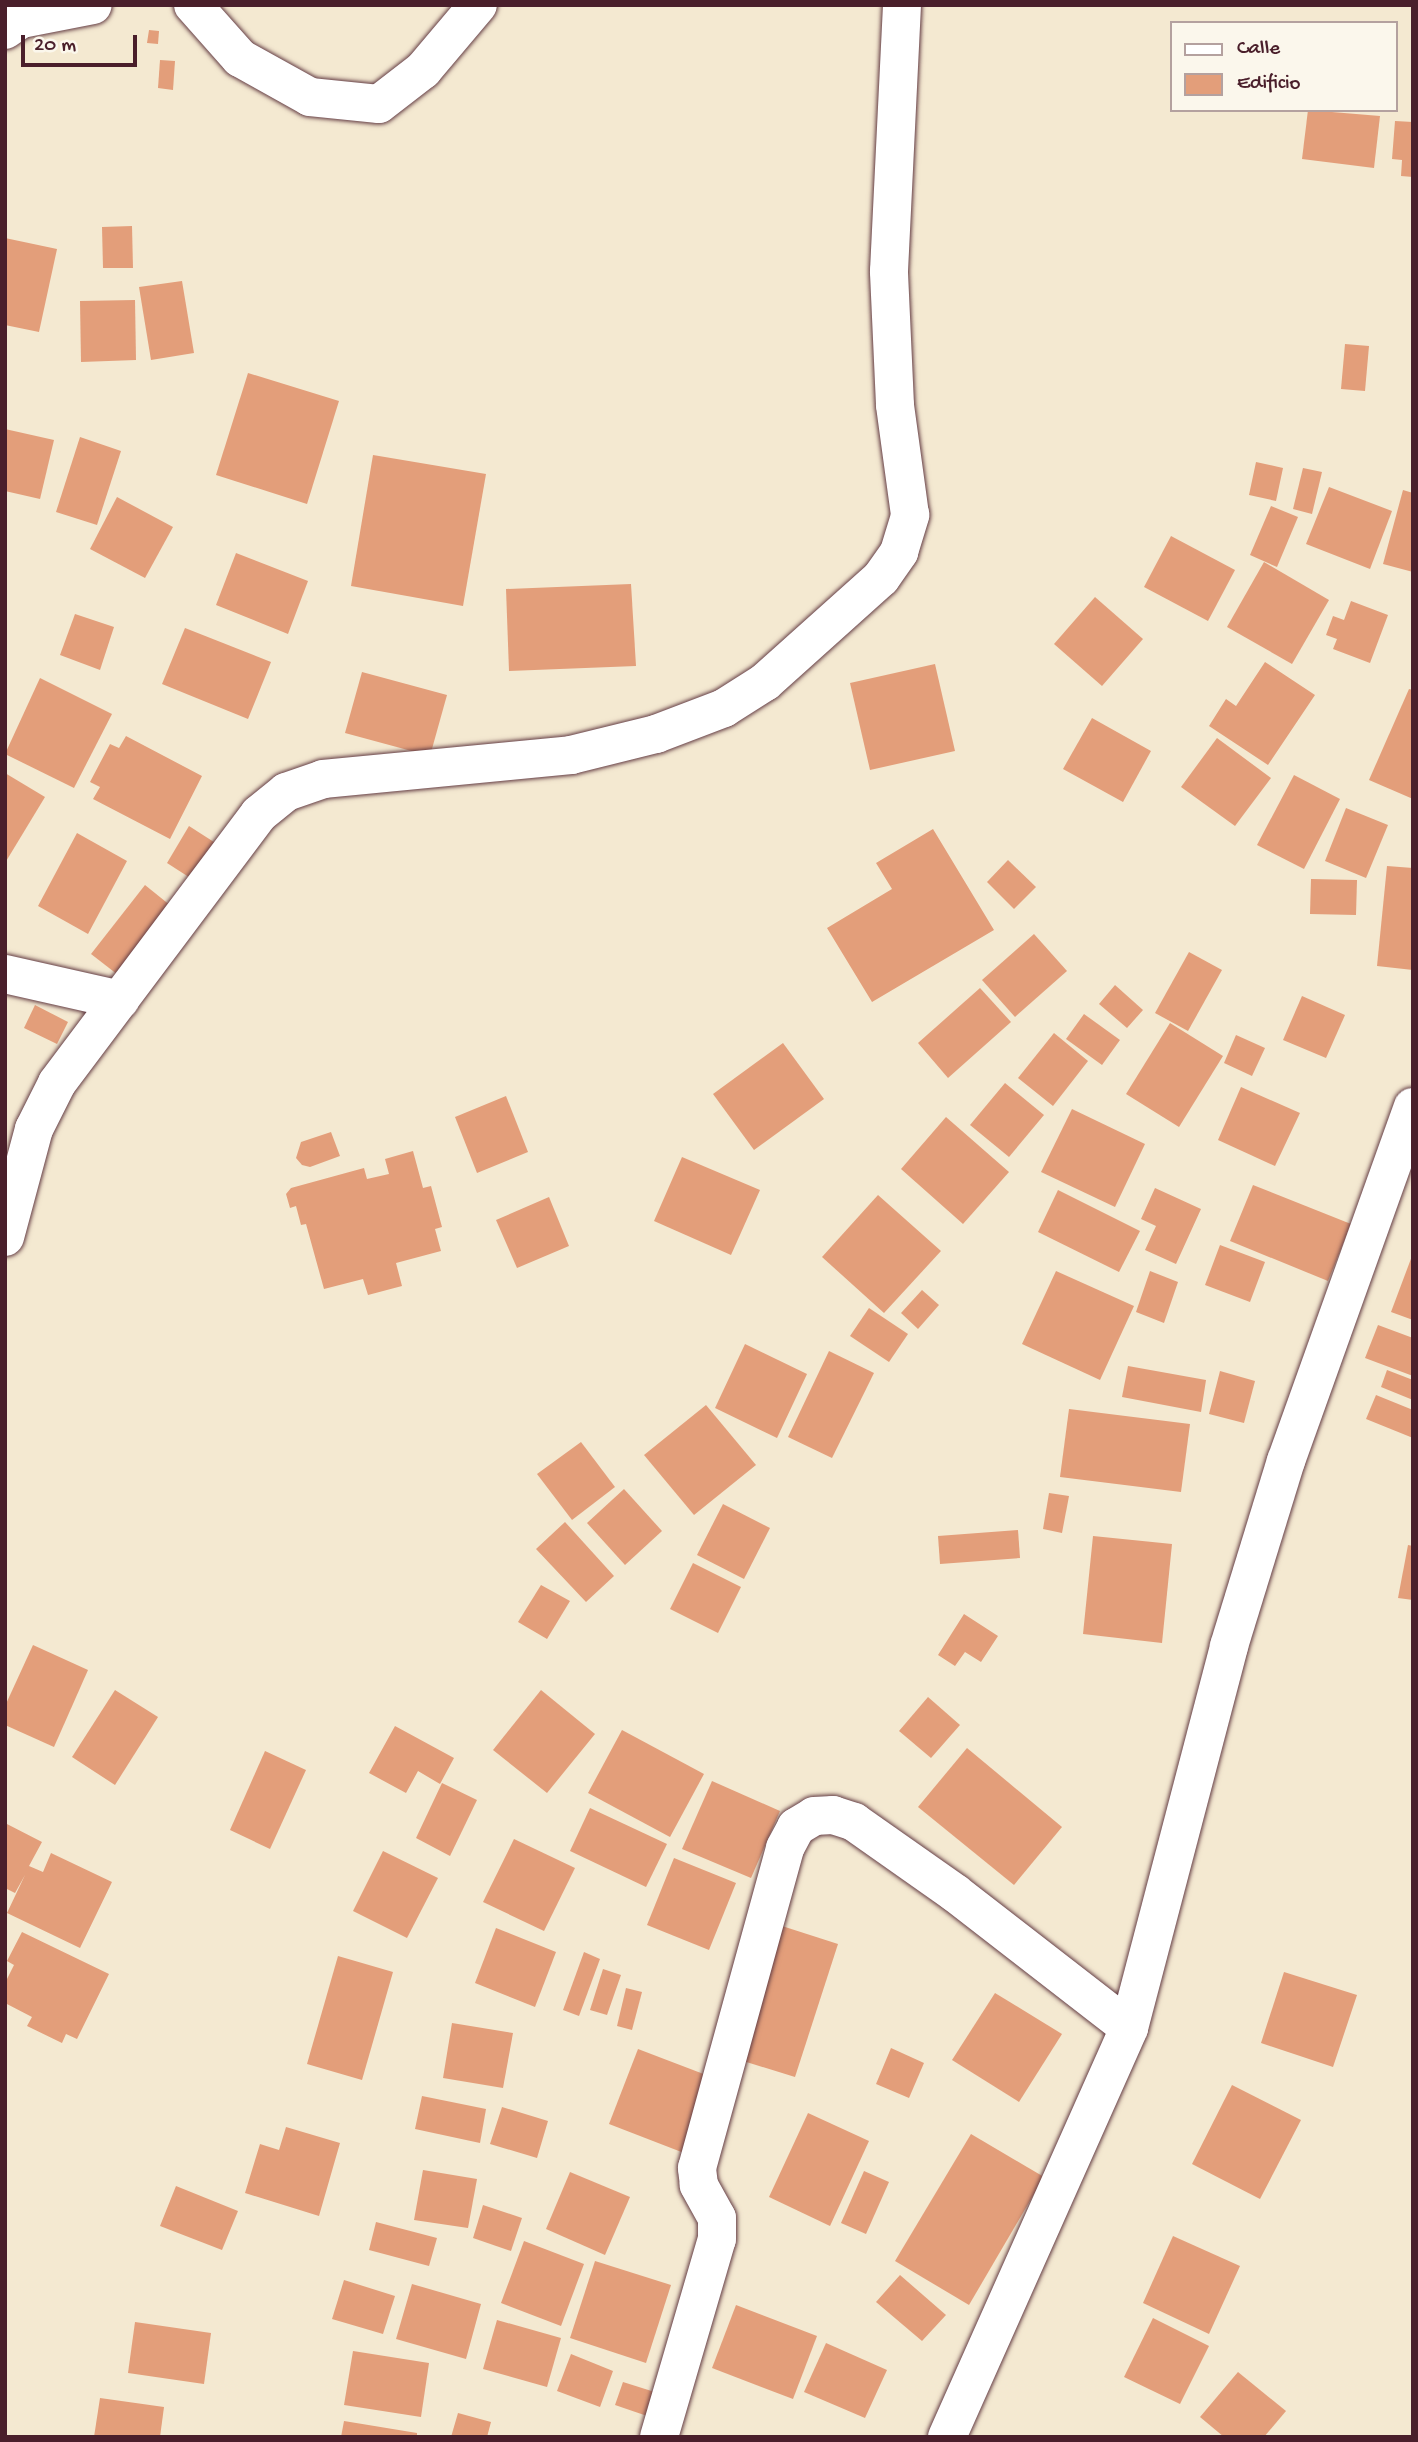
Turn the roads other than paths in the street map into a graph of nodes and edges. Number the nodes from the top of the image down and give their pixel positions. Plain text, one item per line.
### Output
1 (93, 5) edge
2 (193, 5) edge
3 (478, 5) edge
4 (902, 5) edge
5 (5, 30) edge
6 (5, 974) edge
7 (120, 1000) junction
8 (1413, 1107) edge
9 (5, 1237) edge
10 (1129, 2028) junction
11 (659, 2437) edge
12 (947, 2437) edge

1 - 5 street
2 - 3 street
4 - 7 street
6 - 7 street
7 - 9 street
8 - 10 street
10 - 11 street
10 - 12 street

